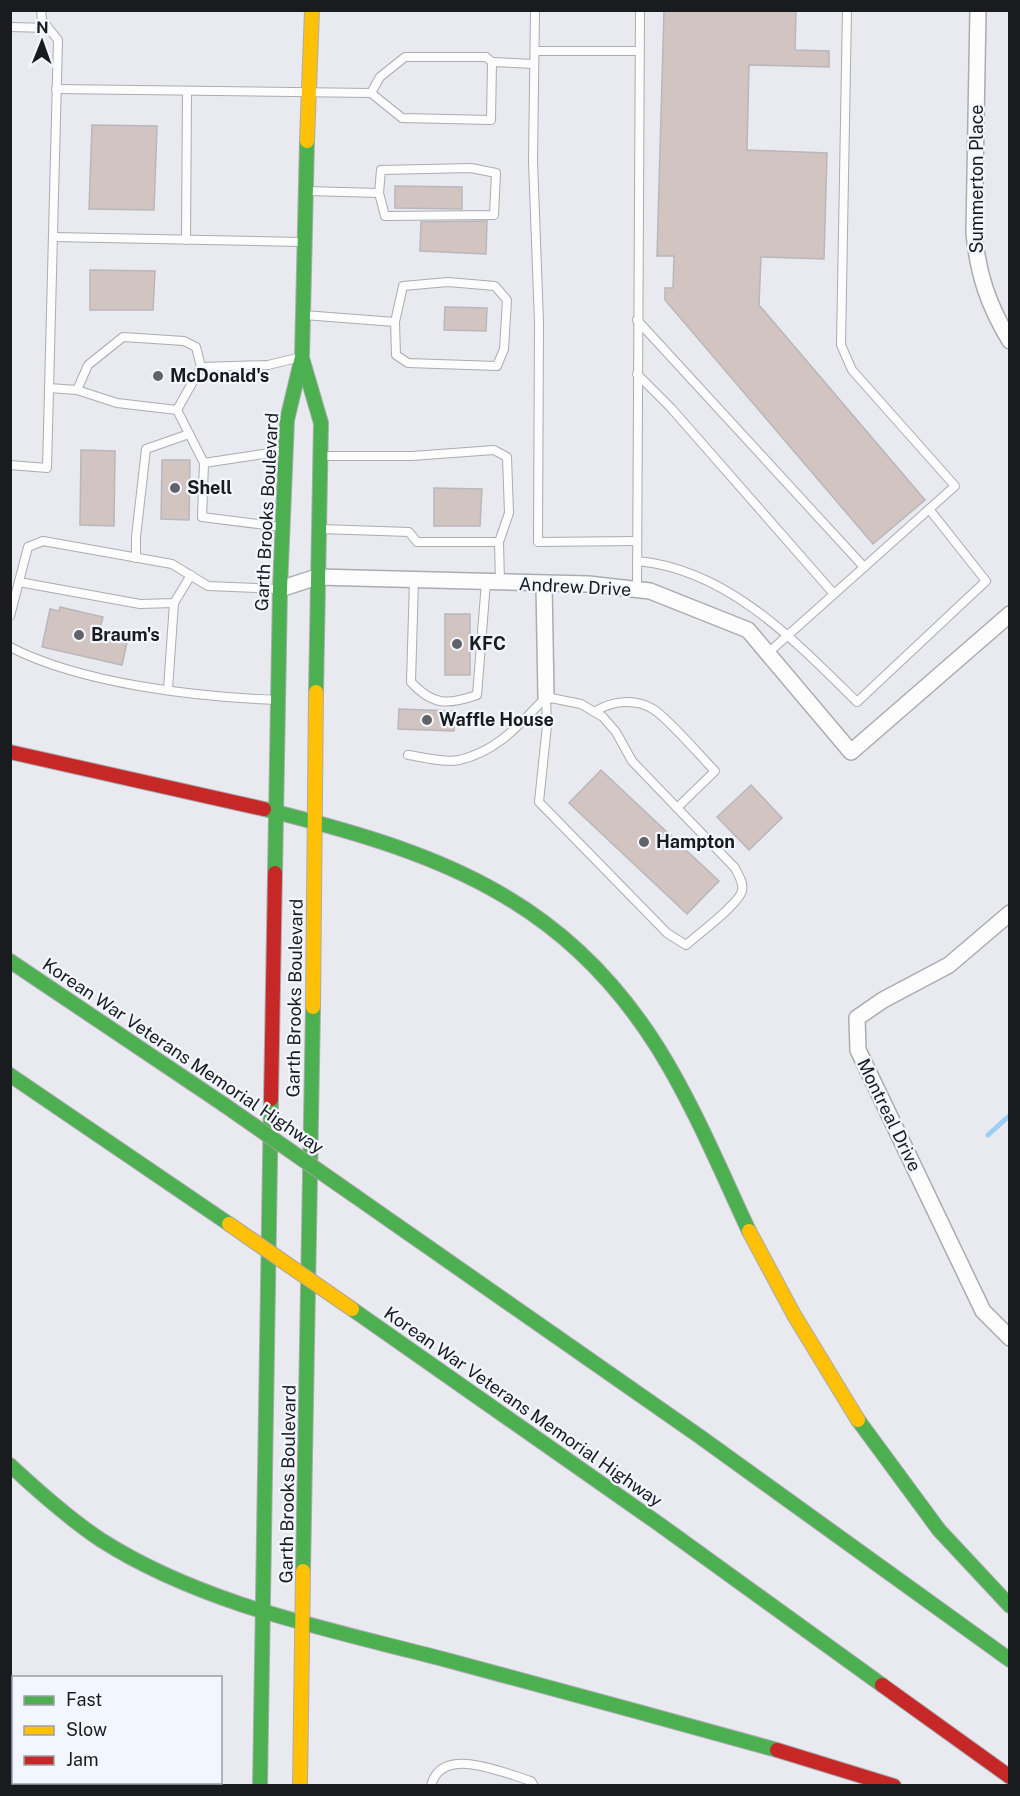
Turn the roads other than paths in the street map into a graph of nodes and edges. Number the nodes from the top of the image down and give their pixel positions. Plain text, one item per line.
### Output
1 (41, 10) edge
2 (535, 10) edge
3 (640, 10) edge
4 (847, 10) edge
5 (978, 10) edge
6 (314, 11) edge
7 (10, 27) edge
8 (48, 28) junction
9 (535, 51) junction
10 (639, 51) junction
11 (492, 62) junction
12 (534, 64) junction
13 (56, 88) junction
14 (187, 92) junction
15 (370, 93) junction
16 (310, 95) junction
17 (305, 191) junction
18 (379, 193) junction
19 (52, 237) junction
20 (186, 240) junction
21 (303, 242) junction
22 (302, 315) junction
23 (637, 320) junction
24 (395, 322) junction
25 (1010, 340) edge
26 (302, 357) junction
27 (201, 367) junction
28 (637, 374) junction
29 (49, 388) junction
30 (77, 390) junction
31 (177, 410) junction
32 (189, 434) junction
33 (286, 451) junction
34 (321, 456) junction
35 (204, 463) junction
36 (10, 465) edge
37 (929, 509) junction
38 (283, 527) junction
39 (320, 529) junction
40 (637, 541) junction
41 (499, 542) junction
42 (136, 558) junction
43 (637, 561) junction
44 (864, 567) junction
45 (191, 575) junction
46 (317, 577) junction
47 (414, 580) junction
48 (19, 582) junction
49 (493, 582) junction
50 (544, 584) junction
51 (280, 589) junction
52 (637, 590) junction
53 (834, 594) junction
54 (174, 603) junction
55 (1010, 615) edge
56 (10, 616) edge
57 (788, 635) junction
58 (10, 647) edge
59 (768, 653) junction
60 (168, 689) junction
61 (546, 697) junction
62 (278, 700) junction
63 (596, 711) junction
64 (10, 752) edge
65 (408, 755) dead end
66 (677, 808) junction
67 (277, 811) junction
68 (316, 822) junction
69 (1010, 913) edge
70 (10, 961) edge
71 (10, 1076) edge
72 (1010, 1338) edge
73 (10, 1465) edge
74 (1010, 1606) edge
75 (262, 1611) junction
76 (303, 1622) junction
77 (1010, 1660) edge
78 (1010, 1777) edge
79 (260, 1785) edge
80 (300, 1785) edge
81 (431, 1785) edge
82 (534, 1785) edge
83 (894, 1785) edge

1 - 8 lane
2 - 9 lane
3 - 10 lane
4 - 37 lane
5 - 25 street, Summerton Place
6 - 16 main road, Garth Brooks Boulevard
7 - 8 lane
8 - 13 lane
9 - 10 lane
9 - 12 lane
10 - 23 lane
11 - 12 lane
11 - 15 lane
11 - 15 lane
12 - 40 lane
13 - 14 lane
13 - 19 lane
14 - 16 lane
14 - 20 lane
15 - 16 lane
16 - 17 main road, Garth Brooks Boulevard
17 - 18 lane
17 - 21 main road, Garth Brooks Boulevard
18 - 18 lane
19 - 20 lane
19 - 29 lane
20 - 21 lane
21 - 22 main road, Garth Brooks Boulevard
22 - 24 lane
22 - 26 main road, Garth Brooks Boulevard
23 - 28 lane
23 - 44 lane
24 - 24 lane
26 - 27 lane
26 - 33 main road, Garth Brooks Boulevard
26 - 34 main road, Garth Brooks Boulevard
27 - 30 lane
27 - 31 lane
28 - 40 lane
28 - 53 lane
29 - 30 lane
29 - 36 lane
30 - 31 lane
31 - 32 lane
32 - 35 lane
32 - 42 lane
33 - 35 lane
33 - 38 main road, Garth Brooks Boulevard
34 - 39 main road, Garth Brooks Boulevard
34 - 41 lane
35 - 38 lane
37 - 44 lane
37 - 57 lane
38 - 51 main road, Garth Brooks Boulevard
39 - 41 lane
39 - 46 main road, Garth Brooks Boulevard
40 - 43 lane
41 - 49 lane
42 - 45 lane
42 - 48 lane
43 - 52 lane
43 - 57 lane
44 - 53 lane
45 - 51 lane
45 - 54 lane
46 - 47 street, Andrew Drive
46 - 51 street, Andrew Drive
46 - 68 main road, Garth Brooks Boulevard
47 - 49 street, Andrew Drive
47 - 49 lane
48 - 54 lane
48 - 56 lane
49 - 50 street, Andrew Drive
50 - 52 street, Andrew Drive
50 - 61 street
51 - 62 main road, Garth Brooks Boulevard
52 - 59 street, Andrew Drive
53 - 57 lane
54 - 60 lane
55 - 59 street, Andrew Drive
57 - 59 lane
58 - 60 lane
60 - 62 lane
61 - 63 lane
61 - 65 lane
61 - 66 lane
62 - 67 main road, Garth Brooks Boulevard
63 - 66 lane
63 - 66 lane
64 - 67 main road
67 - 68 main road
67 - 75 main road, Garth Brooks Boulevard
68 - 74 main road
68 - 76 main road, Garth Brooks Boulevard
69 - 72 street, Montreal Drive
70 - 77 main road, Korean War Veterans Memorial Highway, bridge
71 - 78 main road, Korean War Veterans Memorial Highway, bridge
73 - 75 main road
75 - 76 main road
75 - 79 main road, Garth Brooks Boulevard
76 - 80 main road, Garth Brooks Boulevard
76 - 83 main road
81 - 82 lane

